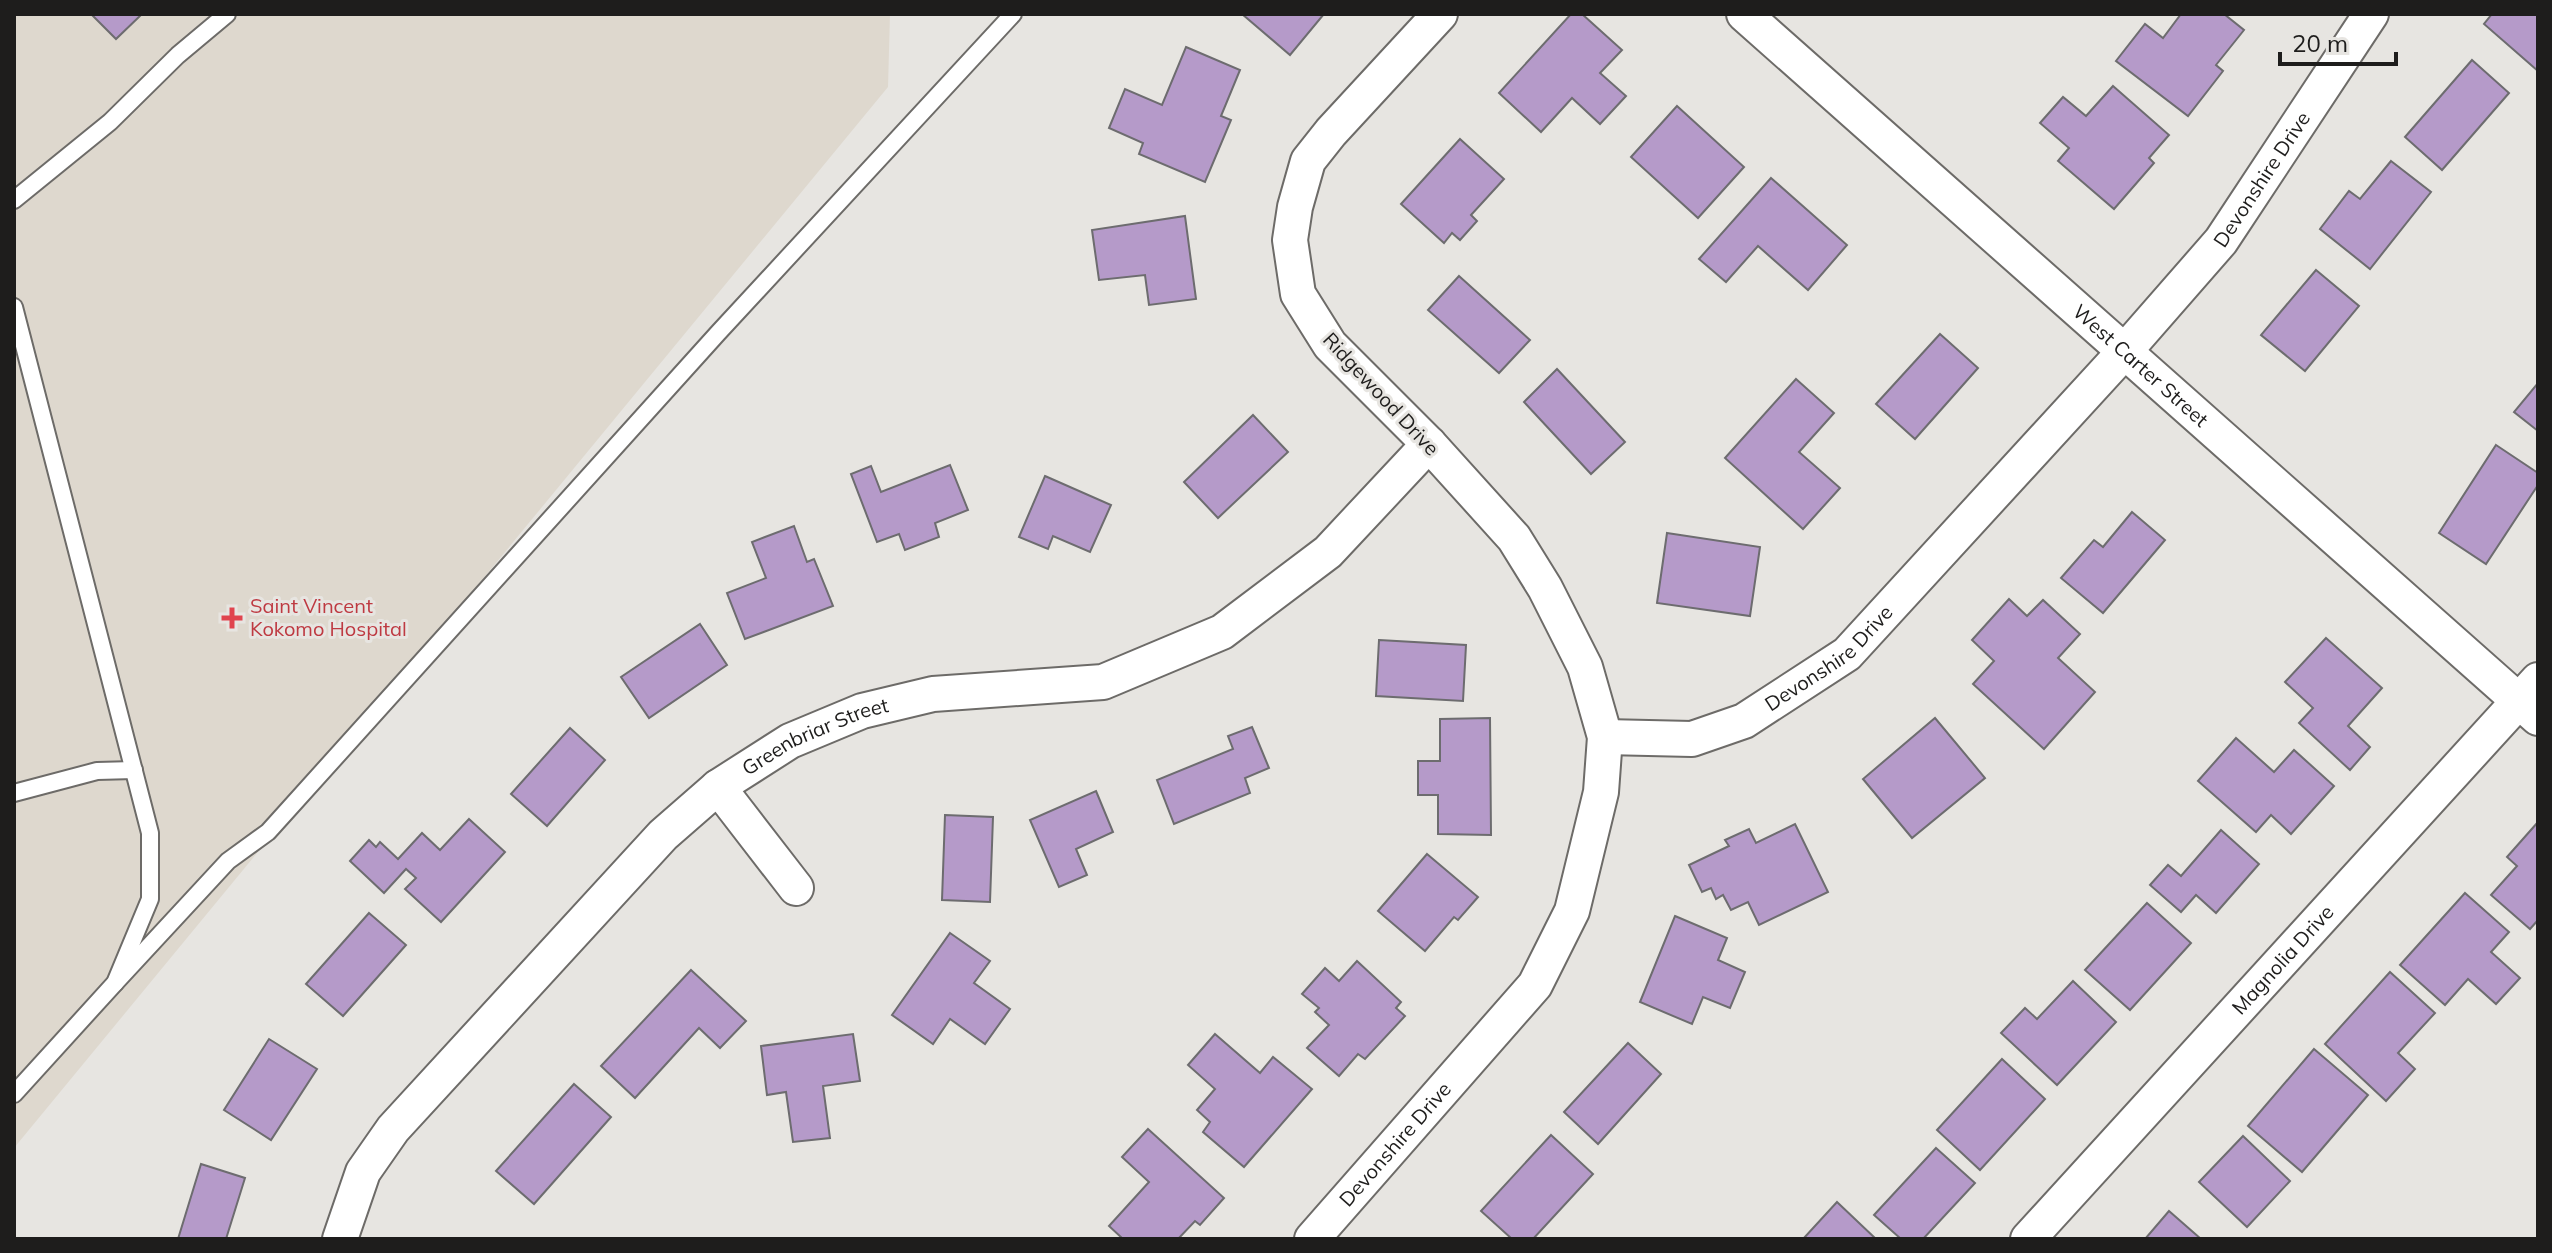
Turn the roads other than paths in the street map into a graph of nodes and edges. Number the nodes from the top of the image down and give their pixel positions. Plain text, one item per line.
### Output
1 (227, 14) edge
2 (1013, 14) edge
3 (1440, 14) edge
4 (1744, 14) edge
5 (2371, 14) edge
6 (14, 200) edge
7 (14, 307) edge
8 (2124, 352) junction
9 (1429, 444) junction
10 (2532, 700) edge
11 (1605, 737) junction
12 (134, 770) junction
13 (718, 787) junction
14 (14, 793) edge
15 (796, 888) dead end
16 (115, 983) junction
17 (14, 1094) edge
18 (340, 1239) edge
19 (1312, 1239) edge
20 (2028, 1239) edge

1 - 6 lane
2 - 16 lane
3 - 9 street, Ridgewood Drive
4 - 8 street, West Carter Street
5 - 8 street, Devonshire Drive
7 - 12 lane
8 - 10 street, West Carter Street
8 - 11 street, Devonshire Drive
9 - 11 street, Ridgewood Drive
9 - 13 street, Greenbriar Street
10 - 20 street, Magnolia Drive
11 - 19 street, Devonshire Drive
12 - 14 lane
12 - 16 lane
13 - 15 street
13 - 18 street, Greenbriar Street
16 - 17 lane

